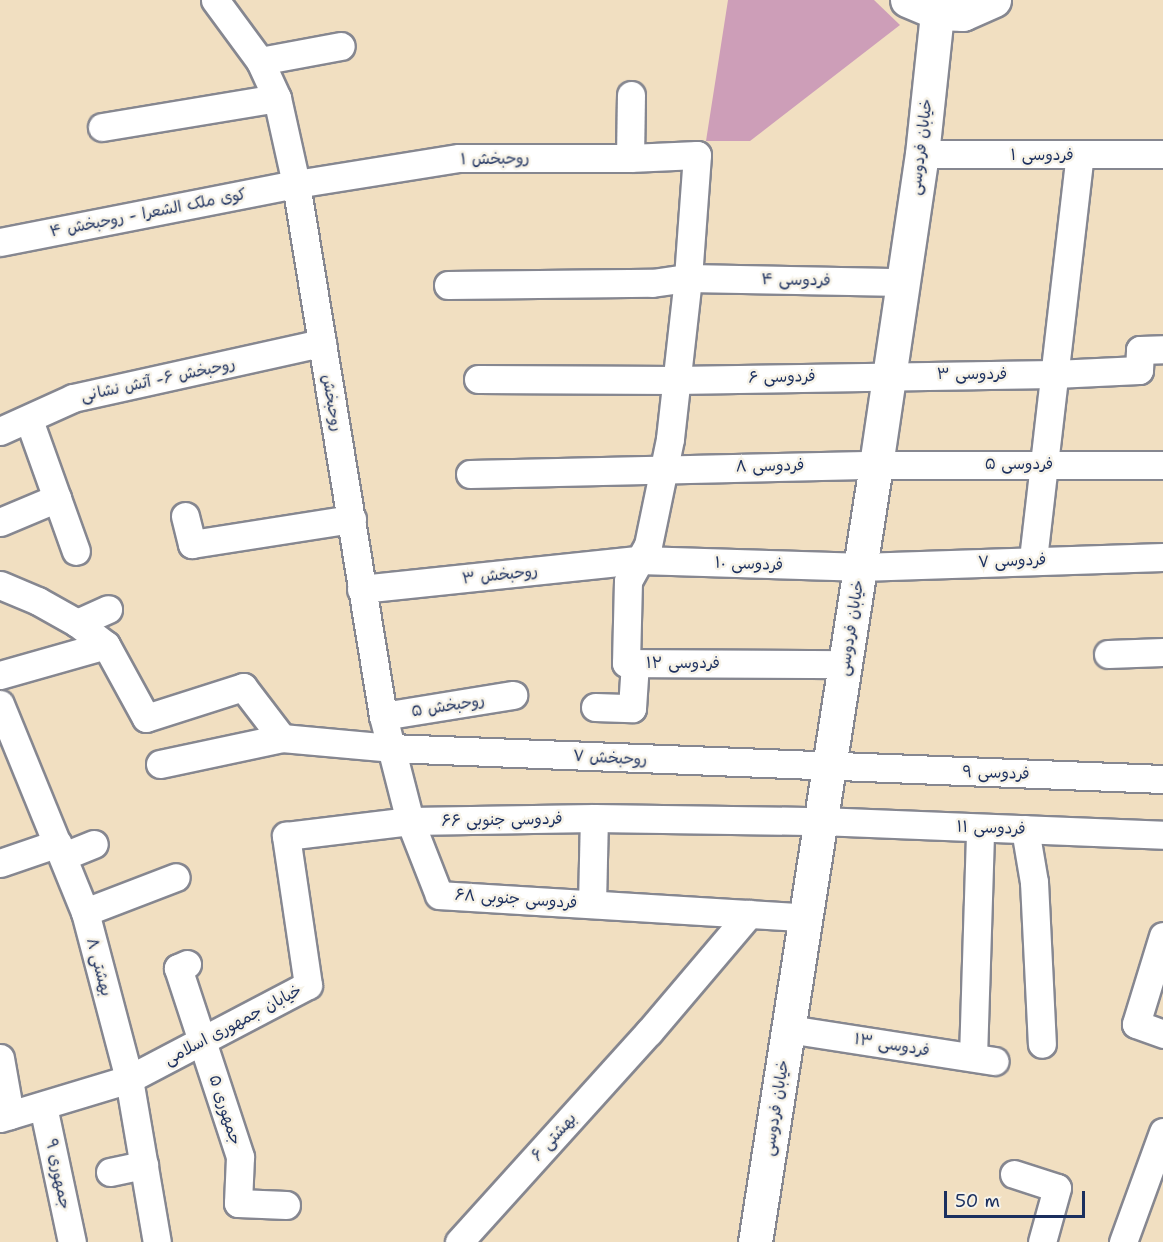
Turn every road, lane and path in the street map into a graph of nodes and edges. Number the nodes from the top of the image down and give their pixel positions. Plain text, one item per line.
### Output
1 (215, 0) edge
2 (907, 0) edge
3 (994, 0) edge
4 (937, 13) junction
5 (341, 46) dead end
6 (260, 61) junction
7 (631, 95) dead end
8 (277, 98) junction
9 (102, 127) dead end
10 (922, 154) junction
11 (1163, 154) edge
12 (1080, 155) junction
13 (630, 158) junction
14 (296, 184) junction
15 (0, 242) edge
16 (688, 278) junction
17 (903, 282) junction
18 (448, 285) dead end
19 (322, 343) junction
20 (1163, 349) edge
21 (1054, 374) junction
22 (889, 375) junction
23 (477, 379) dead end
24 (675, 380) junction
25 (29, 420) junction
26 (0, 431) edge
27 (1044, 464) junction
28 (876, 465) junction
29 (1162, 465) edge
30 (664, 468) junction
31 (470, 474) dead end
32 (57, 498) junction
33 (184, 516) dead end
34 (352, 519) junction
35 (0, 522) edge
36 (76, 551) dead end
37 (1163, 557) edge
38 (639, 560) junction
39 (1033, 560) junction
40 (860, 567) junction
41 (0, 585) edge
42 (361, 589) junction
43 (108, 609) dead end
44 (77, 623) junction
45 (106, 645) junction
46 (1163, 650) edge
47 (1108, 654) dead end
48 (635, 663) junction
49 (845, 664) junction
50 (0, 675) edge
51 (513, 695) dead end
52 (0, 704) edge
53 (595, 707) dead end
54 (383, 716) junction
55 (282, 738) junction
56 (391, 748) junction
57 (160, 764) dead end
58 (829, 768) junction
59 (1163, 779) edge
60 (594, 818) junction
61 (410, 821) junction
62 (820, 821) junction
63 (980, 828) junction
64 (1025, 829) junction
65 (1163, 835) edge
66 (94, 844) dead end
67 (61, 850) junction
68 (0, 863) edge
69 (176, 877) dead end
70 (439, 895) joint
71 (592, 904) junction
72 (85, 912) junction
73 (749, 914) junction
74 (803, 917) junction
75 (1163, 936) edge
76 (187, 964) dead end
77 (788, 1029) junction
78 (1163, 1034) edge
79 (202, 1041) junction
80 (1042, 1044) dead end
81 (0, 1058) edge
82 (129, 1079) junction
83 (43, 1106) junction
84 (5, 1117) edge
85 (1163, 1132) edge
86 (144, 1165) junction
87 (110, 1172) dead end
88 (1014, 1174) dead end
89 (286, 1205) dead end
90 (72, 1242) edge
91 (157, 1242) edge
92 (459, 1242) edge
93 (755, 1242) edge
94 (1042, 1242) edge
95 (1124, 1242) edge

1 - 6 street, روحبخش
2 - 4 main road
3 - 4 main road
4 - 10 main road, خیابان فردوسی
5 - 6 street
6 - 8 street, روحبخش
7 - 13 street
8 - 9 street
8 - 14 street, روحبخش
10 - 12 street, فردوسی ۱
10 - 17 main road, خیابان فردوسی
11 - 12 street, فردوسی ۱
12 - 21 street
13 - 14 street, روحبخش ۱
13 - 16 street, روحبخش ۱
14 - 15 street, کوی ملک الشعرا - روحبخش ۴
14 - 19 street, روحبخش
16 - 17 street, فردوسی ۴
16 - 18 street, فردوسی ۴
16 - 24 street
17 - 22 main road, خیابان فردوسی
19 - 25 street, روحبخش ۶- آتش نشانی
19 - 34 street, روحبخش
20 - 21 street, فردوسی ۳
21 - 22 street, فردوسی ۳
21 - 27 street
22 - 24 street, فردوسی ۶
22 - 28 main road, خیابان فردوسی
23 - 24 street, فردوسی ۶
24 - 30 street
25 - 26 street, روحبخش ۶- آتش نشانی
25 - 32 street
27 - 28 street, فردوسی ۵
27 - 29 street, فردوسی ۵
27 - 39 street
28 - 30 street, فردوسی ۸
28 - 40 main road, خیابان فردوسی
30 - 31 street, فردوسی ۸
30 - 38 street
32 - 35 street
32 - 36 street
33 - 34 street
34 - 42 street, روحبخش
37 - 39 street, فردوسی ۷
38 - 40 street, فردوسی ۱۰
38 - 42 street, روحبخش ۳
38 - 48 street, فردوسی ۱۲
39 - 40 street, فردوسی ۷
40 - 49 main road, خیابان فردوسی
41 - 44 street
42 - 54 street, روحبخش
43 - 44 street
44 - 45 street
45 - 50 street
45 - 55 street
46 - 47 street
48 - 49 street, فردوسی ۱۲
48 - 53 street
49 - 58 main road, خیابان فردوسی
51 - 54 street, روحبخش ۵
52 - 67 street, بهشتی ۸
54 - 56 street, روحبخش
55 - 56 street, روحبخش ۷
55 - 57 street, روحبخش ۷
56 - 58 street, روحبخش ۷
56 - 61 street, روحبخش
58 - 59 street, فردوسی ۹
58 - 62 main road, خیابان فردوسی
60 - 61 street, فردوسی جنوبی ۶۶
60 - 62 street, فردوسی جنوبی ۶۶
60 - 71 street
61 - 70 street, روحبخش
61 - 79 street, خیابان جمهوری اسلامی
62 - 63 street, فردوسی ۱۱
62 - 74 main road, خیابان فردوسی
63 - 64 street, فردوسی ۱۱
63 - 77 street, فردوسی ۱۳
64 - 65 street, فردوسی ۱۱
64 - 80 street
66 - 67 street
67 - 68 street
67 - 72 street, بهشتی ۸
69 - 72 street
70 - 71 street, فردوسی جنوبی ۶۸
71 - 73 street, فردوسی جنوبی ۶۸
72 - 82 street, بهشتی ۸
73 - 74 street, فردوسی جنوبی ۶۸
73 - 92 street, بهشتی ۶
74 - 77 main road, خیابان فردوسی
75 - 78 street
76 - 79 street
77 - 93 main road, خیابان فردوسی
79 - 82 street, خیابان جمهوری اسلامی
79 - 89 street, جمهوری ۵
81 - 84 street
82 - 83 street, خیابان جمهوری اسلامی
82 - 86 street, بهشتی ۸
83 - 84 street, خیابان جمهوری اسلامی
83 - 90 street, جمهوری ۹
85 - 95 street
86 - 87 street
86 - 91 street, بهشتی ۸
88 - 94 street

